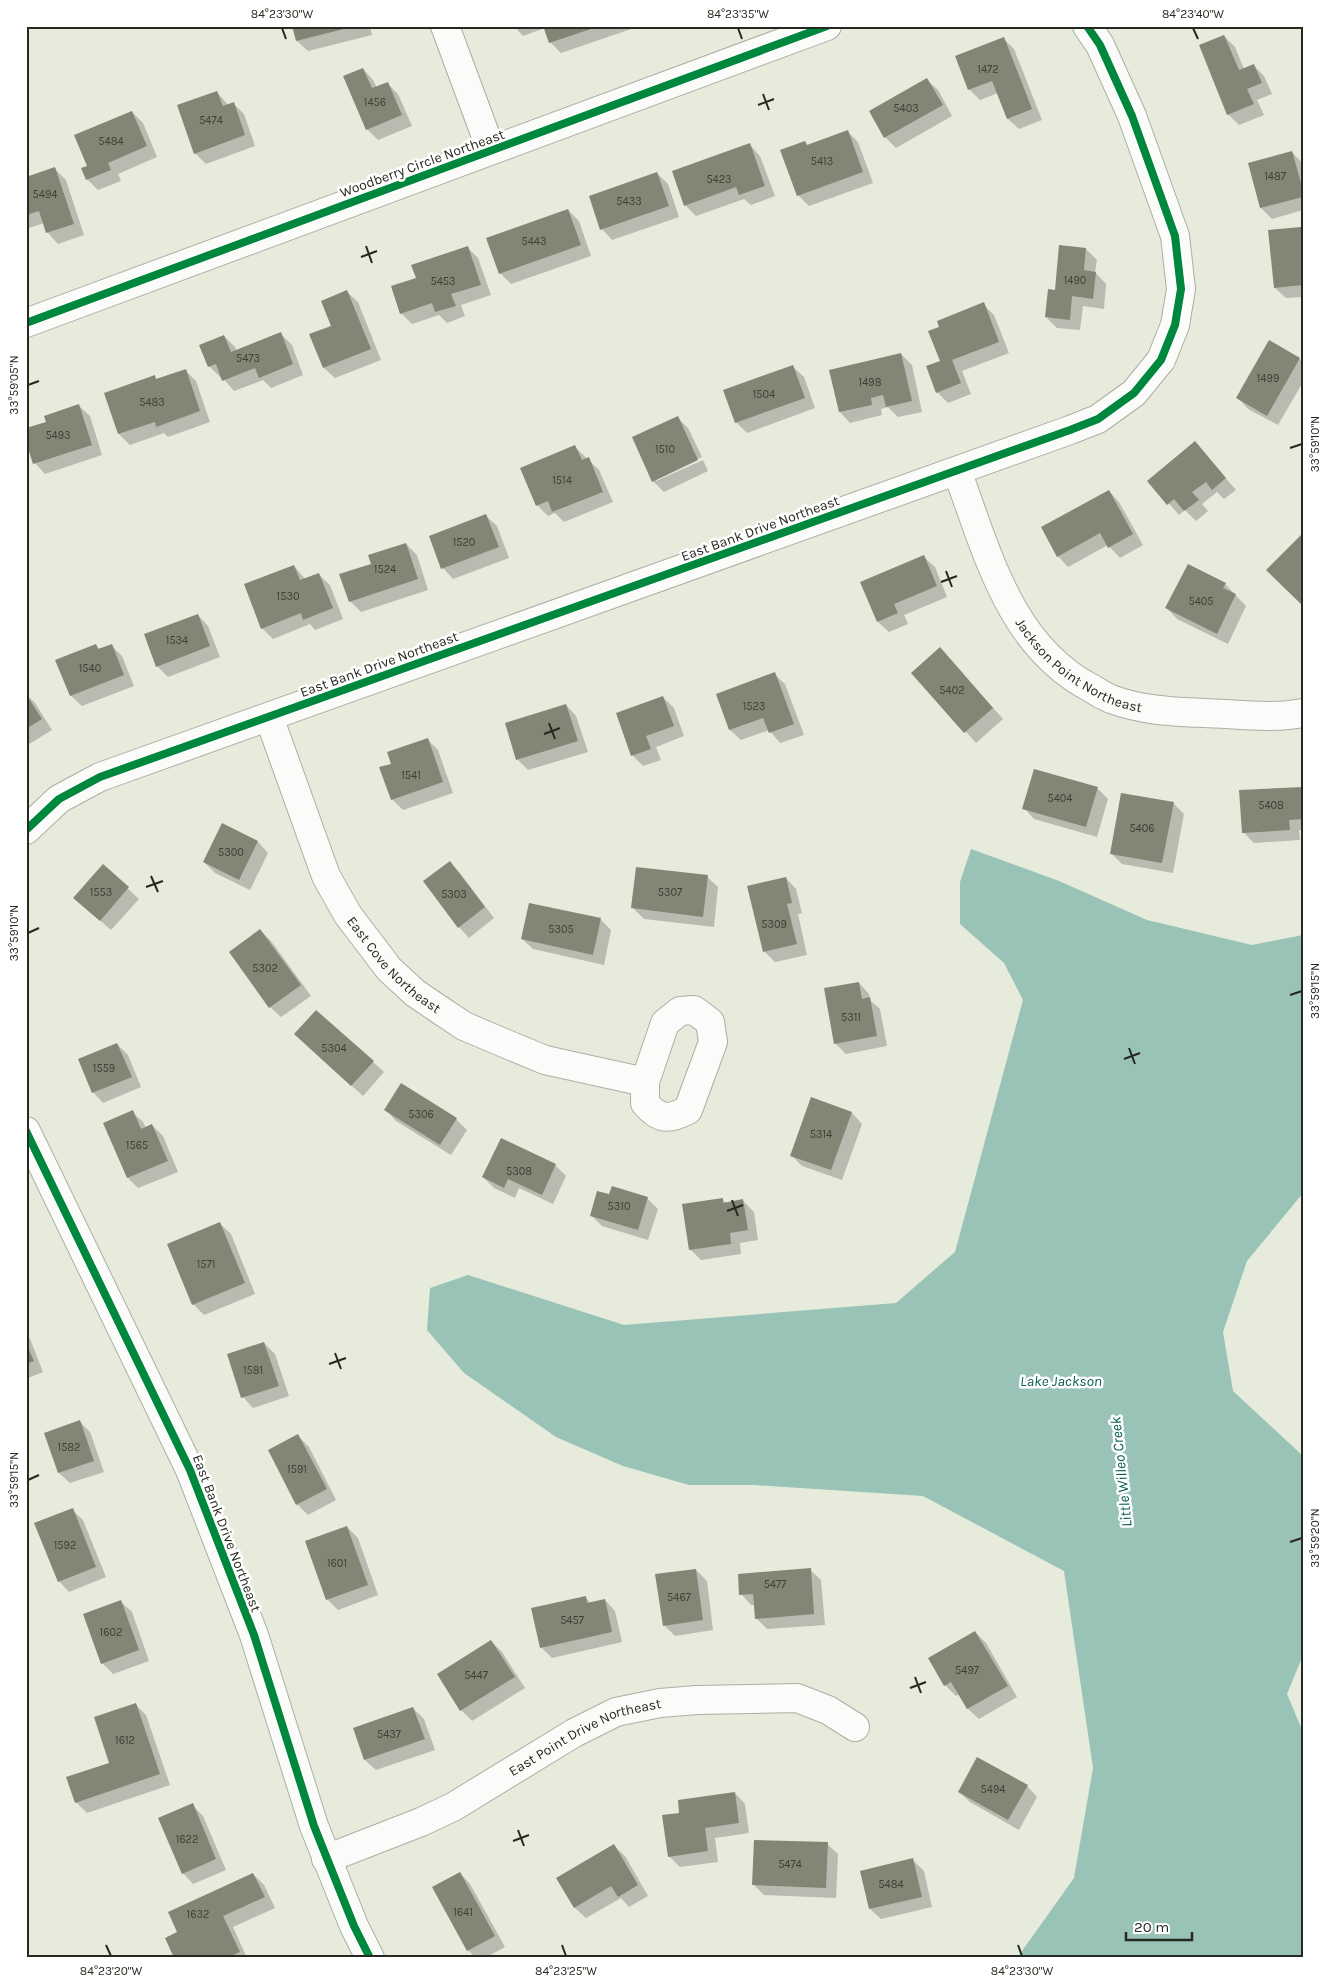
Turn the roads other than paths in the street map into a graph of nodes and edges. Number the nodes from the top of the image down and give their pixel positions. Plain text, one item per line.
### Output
1 (445, 26) edge
2 (826, 26) edge
3 (1087, 26) edge
4 (491, 150) junction
5 (26, 322) edge
6 (957, 471) junction
7 (1303, 713) edge
8 (268, 717) junction
9 (26, 830) edge
10 (645, 1082) dead end
11 (26, 1131) edge
12 (855, 1727) dead end
13 (326, 1859) junction
14 (370, 1958) edge

1 - 4 street
2 - 4 street, Woodberry Circle Northeast
3 - 6 street, East Bank Drive Northeast
4 - 5 street, Woodberry Circle Northeast
6 - 7 street, Jackson Point Northeast
6 - 8 street, East Bank Drive Northeast
8 - 9 street, East Bank Drive Northeast
8 - 10 street, East Cove Northeast
11 - 13 street, East Bank Drive Northeast
12 - 13 street, East Point Drive Northeast
13 - 14 street, East Bank Drive Northeast

